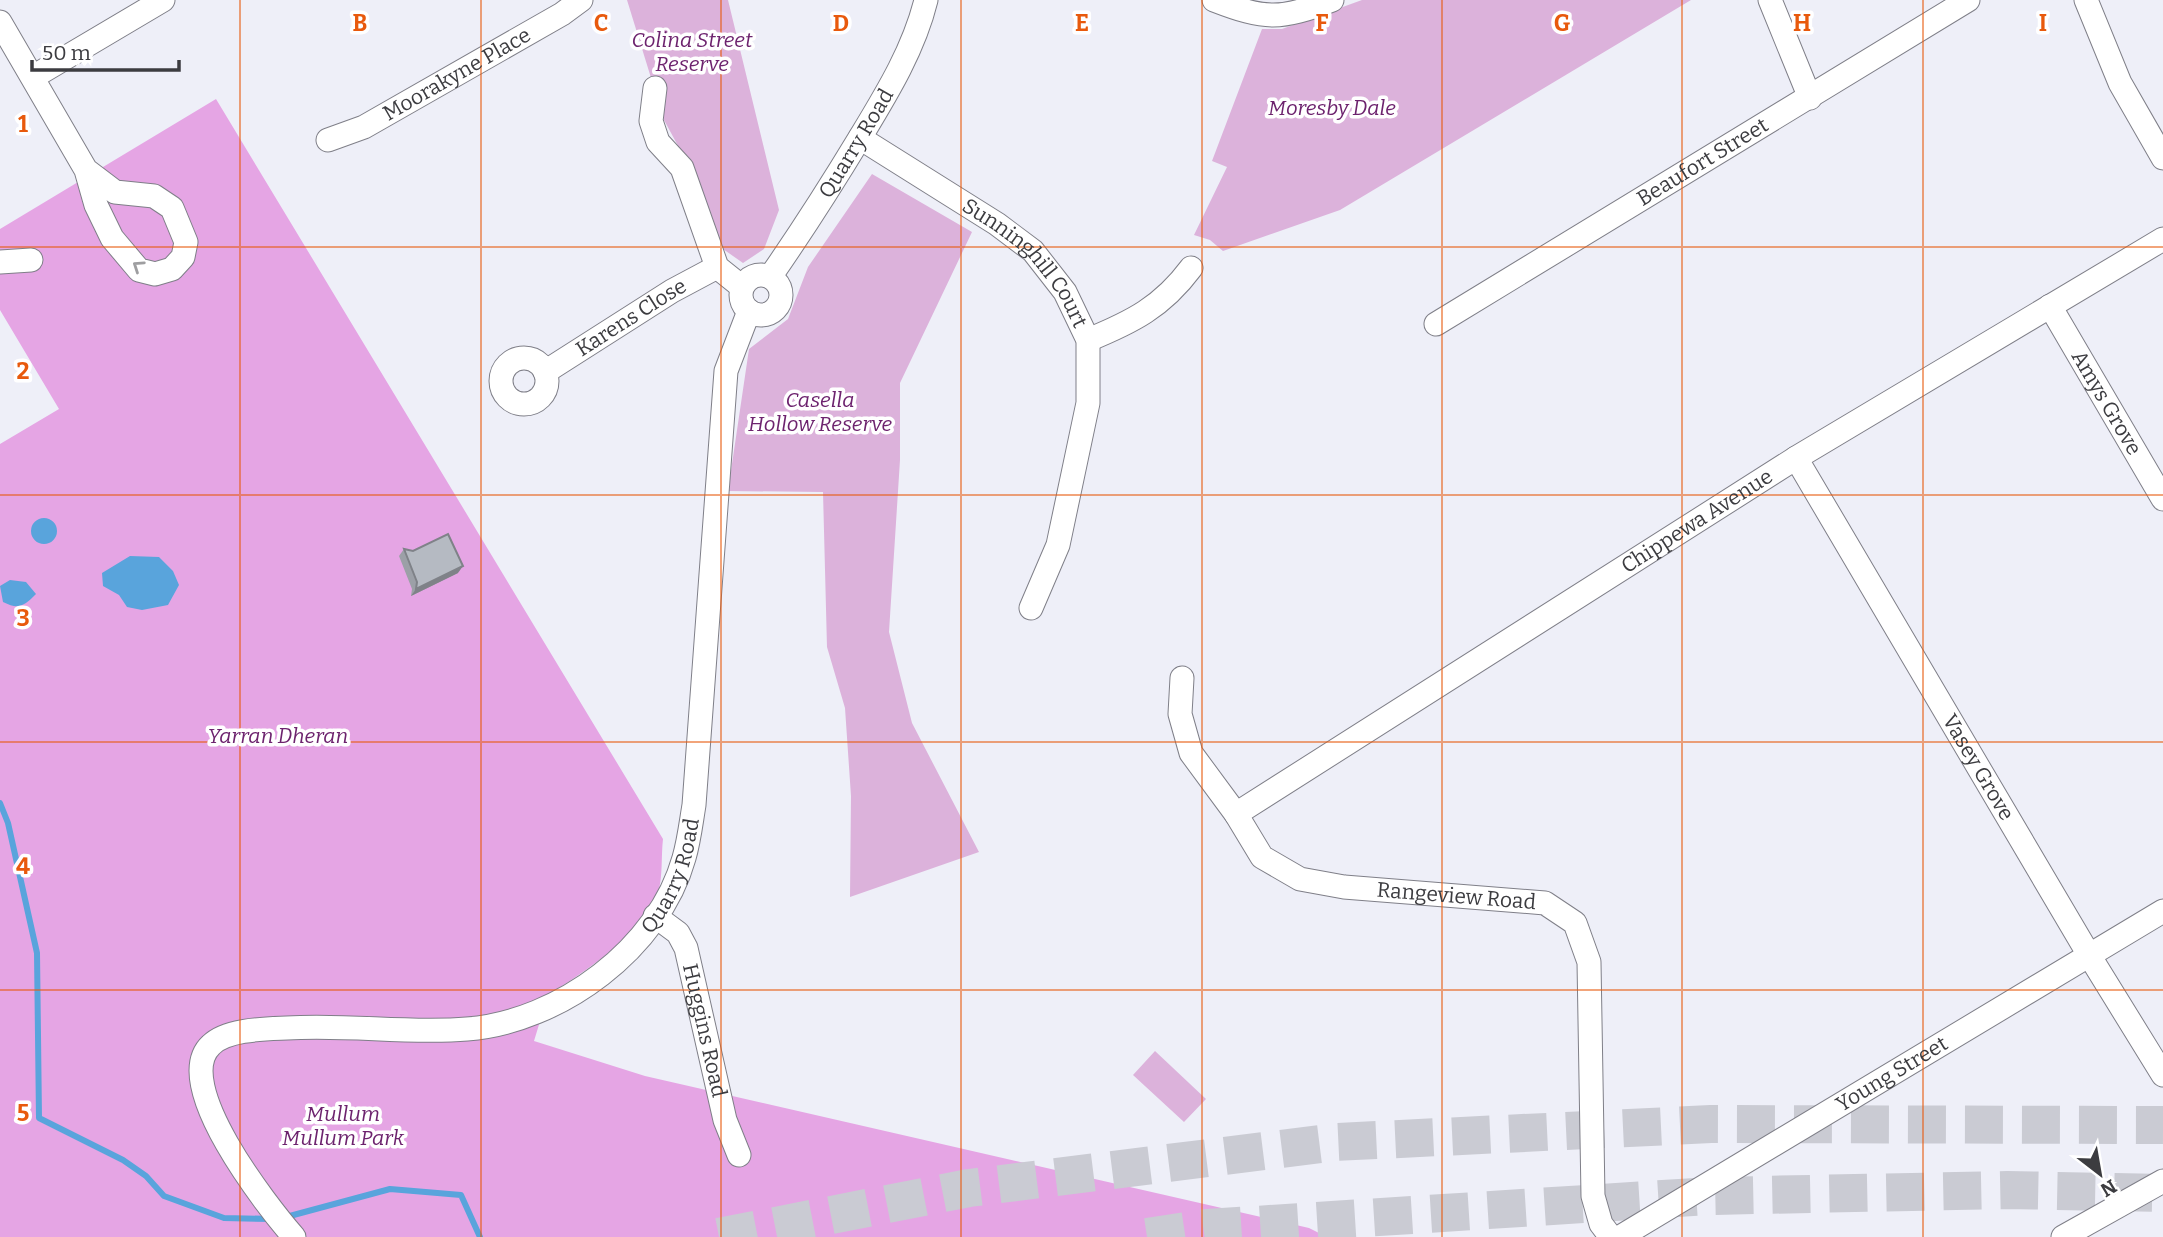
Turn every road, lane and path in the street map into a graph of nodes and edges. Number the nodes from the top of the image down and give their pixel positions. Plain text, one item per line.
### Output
1 (163, 0) edge
2 (581, 0) edge
3 (926, 0) edge
4 (1213, 0) edge
5 (1332, 0) edge
6 (1770, 0) edge
7 (1968, 0) edge
8 (2086, 0) edge
9 (0, 22) edge
10 (33, 77) junction
11 (655, 88) dead end
12 (1810, 98) junction
13 (860, 138) junction
14 (328, 140) dead end
15 (2163, 158) edge
16 (86, 170) junction
17 (2163, 239) edge
18 (30, 260) dead end
19 (0, 262) edge
20 (718, 267) junction
21 (1191, 268) dead end
22 (770, 277) junction
23 (742, 287) junction
24 (2050, 306) junction
25 (749, 311) junction
26 (1436, 324) dead end
27 (1088, 340) junction
28 (545, 372) dead end
29 (1796, 458) junction
30 (2163, 499) edge
31 (1031, 608) dead end
32 (1182, 678) dead end
33 (1236, 814) junction
34 (2163, 911) edge
35 (655, 916) junction
36 (2089, 955) junction
37 (2163, 1075) edge
38 (739, 1155) dead end
39 (2163, 1181) edge
40 (291, 1233) edge
41 (1611, 1237) edge
42 (1620, 1237) edge
43 (2063, 1237) edge

1 - 10 street
2 - 14 street, Moorakyne Place
3 - 13 street, Quarry Road
4 - 5 street
6 - 12 street
7 - 12 street, Beaufort Street
8 - 15 street
9 - 10 street
10 - 16 street
11 - 20 street
12 - 26 street, Beaufort Street
13 - 22 street, Quarry Road
13 - 27 street, Sunninghill Court
16 -> 16 street
17 - 24 street, Chippewa Avenue
18 - 19 street
20 - 23 street
20 - 28 street, Karens Close
21 - 27 street
22 - 23 street
22 - 25 street
23 - 25 street
24 - 29 street, Chippewa Avenue
24 - 30 street, Amys Grove
25 - 35 street, Quarry Road
27 - 31 street, Sunninghill Court
29 - 33 street, Chippewa Avenue
29 - 36 street, Vasey Grove
32 - 33 street, Rangeview Road
33 - 41 street, Rangeview Road
34 - 36 street, Young Street
35 - 38 street, Huggins Road
35 - 40 street, Quarry Road
36 - 37 street, Vasey Grove
36 - 42 street, Young Street
39 - 43 street

